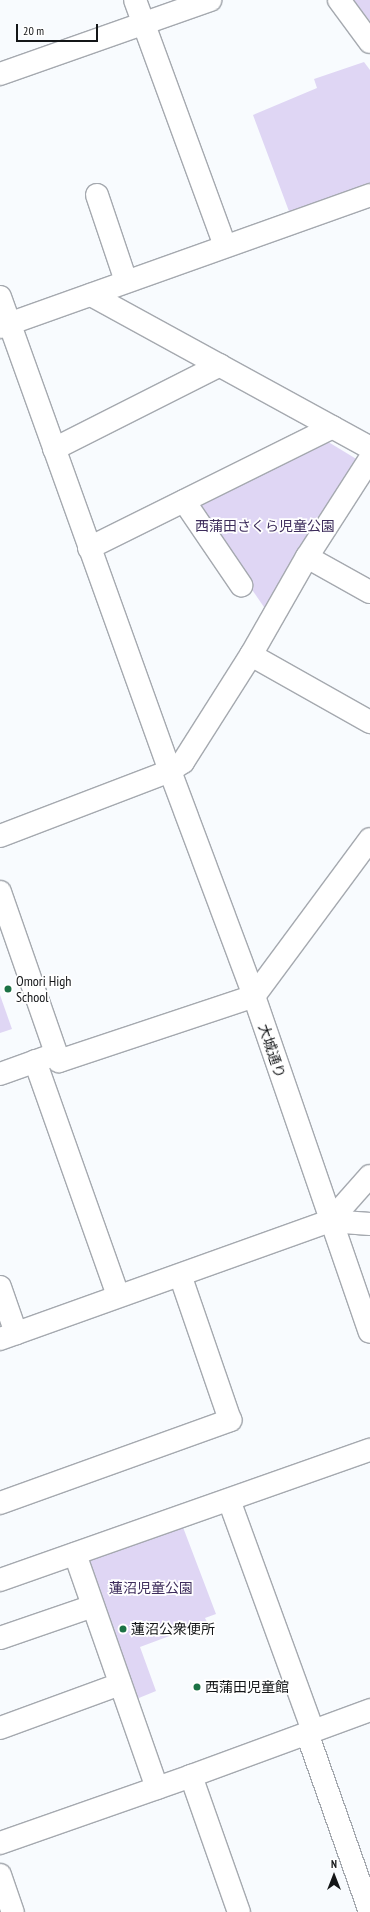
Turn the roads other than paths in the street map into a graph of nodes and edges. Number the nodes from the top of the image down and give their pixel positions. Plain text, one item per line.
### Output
1 (134, 0) edge
2 (210, 0) edge
3 (339, 0) edge
4 (144, 24) junction
5 (370, 42) edge
6 (0, 74) edge
7 (97, 195) dead end
8 (370, 195) edge
9 (225, 246) junction
10 (126, 281) junction
11 (90, 295) junction
12 (0, 297) edge
13 (5, 325) edge
14 (220, 365) junction
15 (333, 428) junction
16 (370, 448) edge
17 (54, 449) junction
18 (370, 459) edge
19 (184, 501) junction
20 (89, 548) junction
21 (307, 557) junction
22 (241, 584) dead end
23 (370, 592) edge
24 (251, 655) junction
25 (370, 722) edge
26 (170, 771) junction
27 (0, 836) edge
28 (370, 839) edge
29 (0, 892) edge
30 (254, 996) junction
31 (56, 1054) junction
32 (35, 1061) junction
33 (0, 1074) edge
34 (370, 1176) edge
35 (330, 1221) junction
36 (370, 1224) edge
37 (180, 1274) junction
38 (0, 1288) edge
39 (118, 1296) junction
40 (370, 1332) edge
41 (8, 1336) edge
42 (370, 1450) edge
43 (229, 1500) junction
44 (0, 1503) edge
45 (75, 1554) junction
46 (0, 1580) edge
47 (93, 1606) junction
48 (0, 1638) edge
49 (120, 1684) junction
50 (370, 1710) edge
51 (0, 1728) edge
52 (310, 1732) junction
53 (191, 1776) junction
54 (156, 1788) junction
55 (0, 1843) edge
56 (0, 1875) edge
57 (13, 1912) edge
58 (239, 1912) edge
59 (370, 1912) edge

1 - 4 street
2 - 4 street
3 - 5 street
4 - 6 street
4 - 9 street
7 - 10 street
8 - 9 street
9 - 10 street
10 - 11 street
11 - 13 street
11 - 14 street
12 - 13 street, 大城通り
13 - 17 street, 大城通り
14 - 15 street
14 - 17 street
15 - 16 street
15 - 19 street
17 - 20 street, 大城通り
18 - 21 street
19 - 20 street
19 - 22 street
20 - 26 street, 大城通り
21 - 23 street
21 - 24 street
24 - 25 street
24 - 26 street
26 - 27 street
26 - 30 street, 大城通り
28 - 30 street
29 - 31 street
30 - 31 street
30 - 35 street, 大城通り
31 - 32 street
32 - 33 street
32 - 39 street
34 - 35 street
35 - 36 street
35 - 37 street
35 - 40 street, 大城通り
37 - 39 street
37 - 44 street
38 - 41 street
39 - 41 street
42 - 43 street
43 - 45 street
43 - 52 street
45 - 46 street
45 - 47 street
47 - 48 street
47 - 49 street
49 - 51 street
49 - 54 street
50 - 52 street
52 - 53 street
52 - 59 street
53 - 54 street
53 - 58 street
54 - 55 street
56 - 57 street

